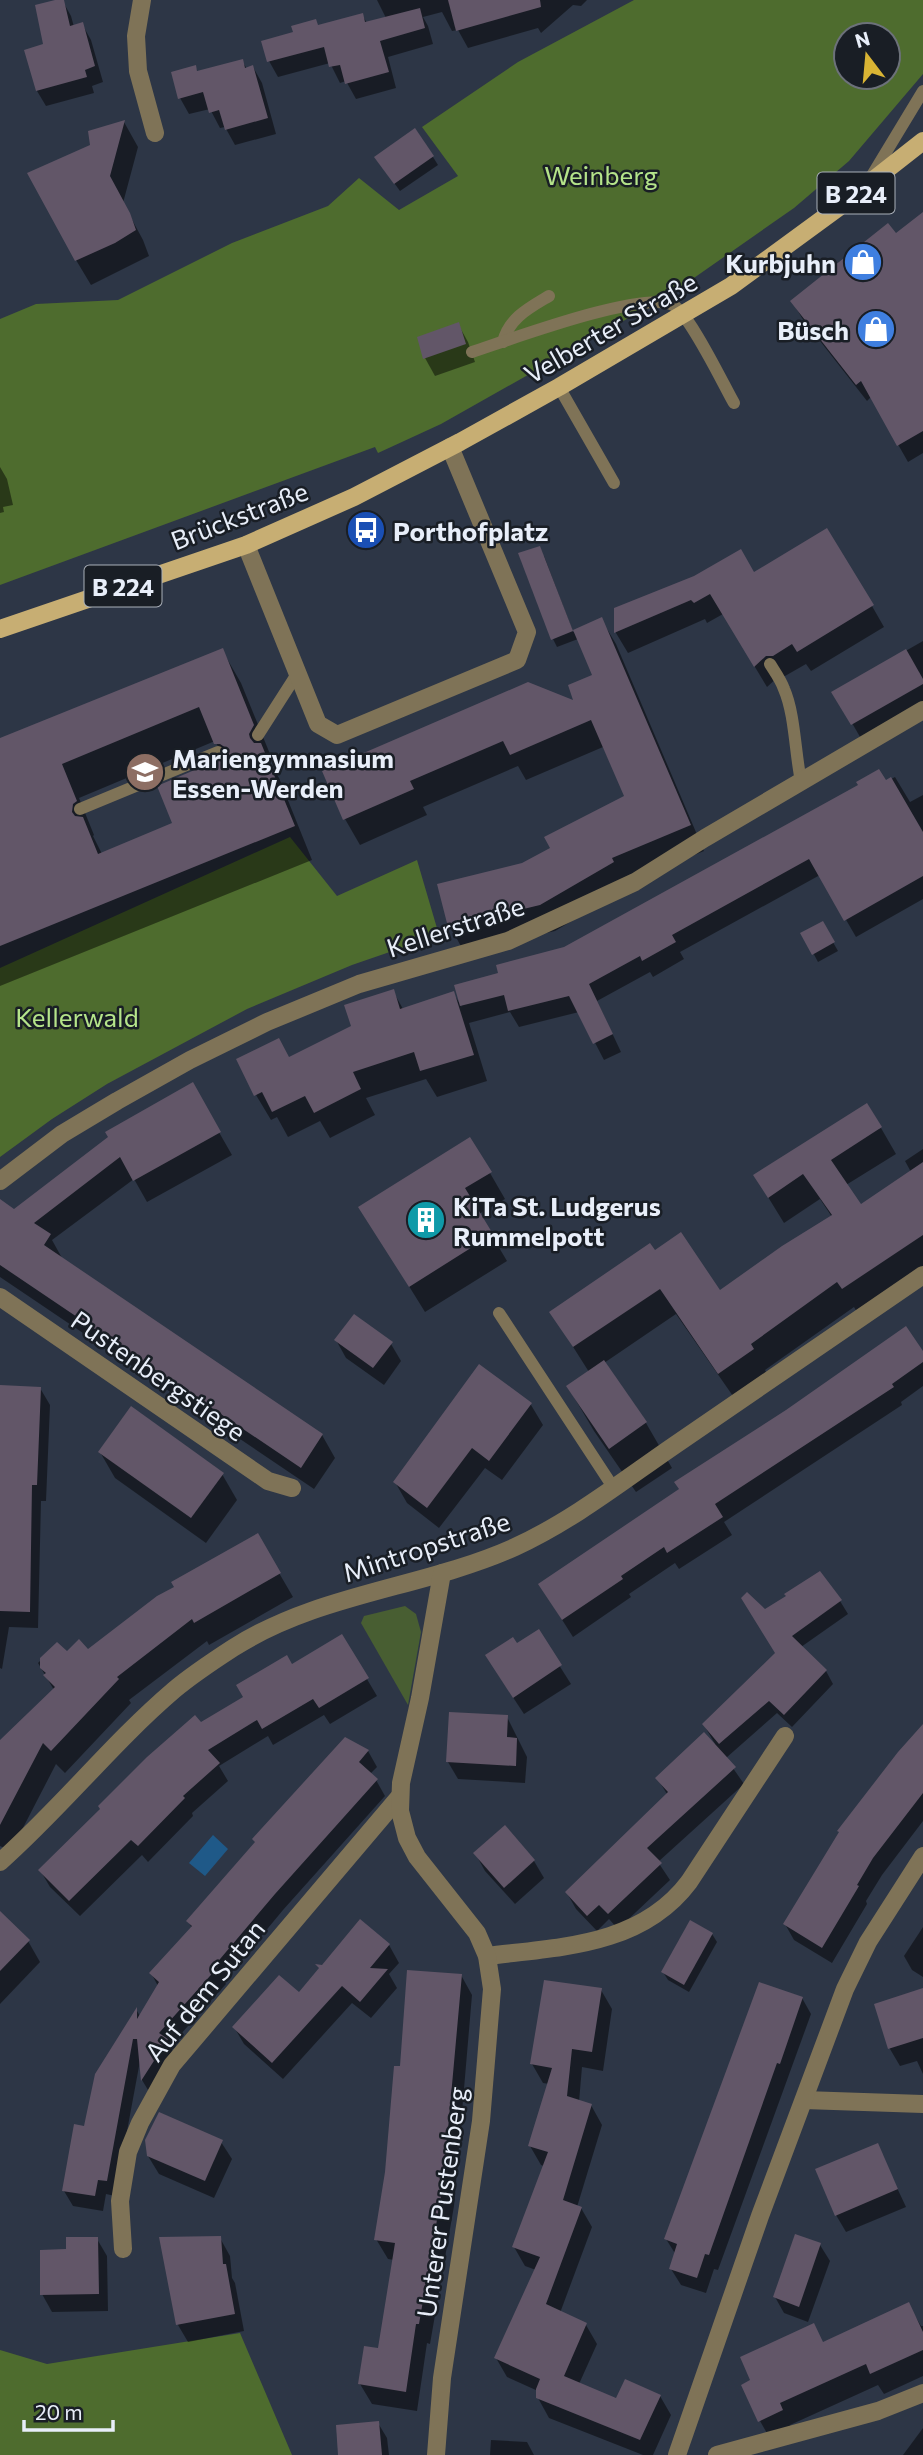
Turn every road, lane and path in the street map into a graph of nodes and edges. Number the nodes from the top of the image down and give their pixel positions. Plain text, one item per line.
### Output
1 (142, 0) edge
2 (923, 91) edge
3 (155, 133) dead end
4 (923, 141) edge
5 (865, 186) junction
6 (549, 296) dead end
7 (684, 315) junction
8 (503, 342) junction
9 (472, 352) dead end
10 (559, 387) junction
11 (734, 403) dead end
12 (450, 447) junction
13 (614, 483) dead end
14 (246, 545) junction
15 (0, 629) edge
16 (770, 664) dead end
17 (298, 674) junction
18 (923, 709) edge
19 (258, 735) dead end
20 (218, 752) dead end
21 (801, 781) junction
22 (80, 809) dead end
23 (0, 1181) edge
24 (923, 1275) edge
25 (0, 1297) edge
26 (499, 1312) dead end
27 (613, 1487) junction
28 (292, 1488) dead end
29 (442, 1573) junction
30 (785, 1736) dead end
31 (400, 1796) junction
32 (923, 1856) edge
33 (0, 1862) edge
34 (487, 1956) junction
35 (804, 2100) junction
36 (923, 2104) edge
37 (123, 2249) dead end
38 (923, 2393) edge
39 (436, 2455) edge
40 (677, 2455) edge
41 (717, 2455) edge

1 - 3 street
2 - 5 lane
4 - 5 main road, Velberter Straße / B 224
5 - 7 main road, Velberter Straße / B 224
6 - 8 lane
7 - 8 lane
7 - 10 main road, Velberter Straße / B 224
7 - 11 lane
8 - 9 lane
10 - 12 main road, Velberter Straße / B 224
10 - 13 lane
12 - 14 main road, Brückstraße / B 224
12 - 17 street
14 - 15 main road, Brückstraße / B 224
14 - 17 street
16 - 21 lane
17 - 19 lane
18 - 21 street, Kellerstraße
20 - 22 lane
21 - 23 street, Kellerstraße
24 - 27 street, Mintropstraße
25 - 28 street, Pustenbergstiege
26 - 27 lane
27 - 29 street, Mintropstraße
29 - 31 street, Unterer Pustenberg
29 - 33 street, Mintropstraße
30 - 34 street
31 - 34 street, Unterer Pustenberg
31 - 37 street, Auf dem Sutan
32 - 35 street
34 - 39 street, Unterer Pustenberg
35 - 36 street
35 - 40 street
38 - 41 street

